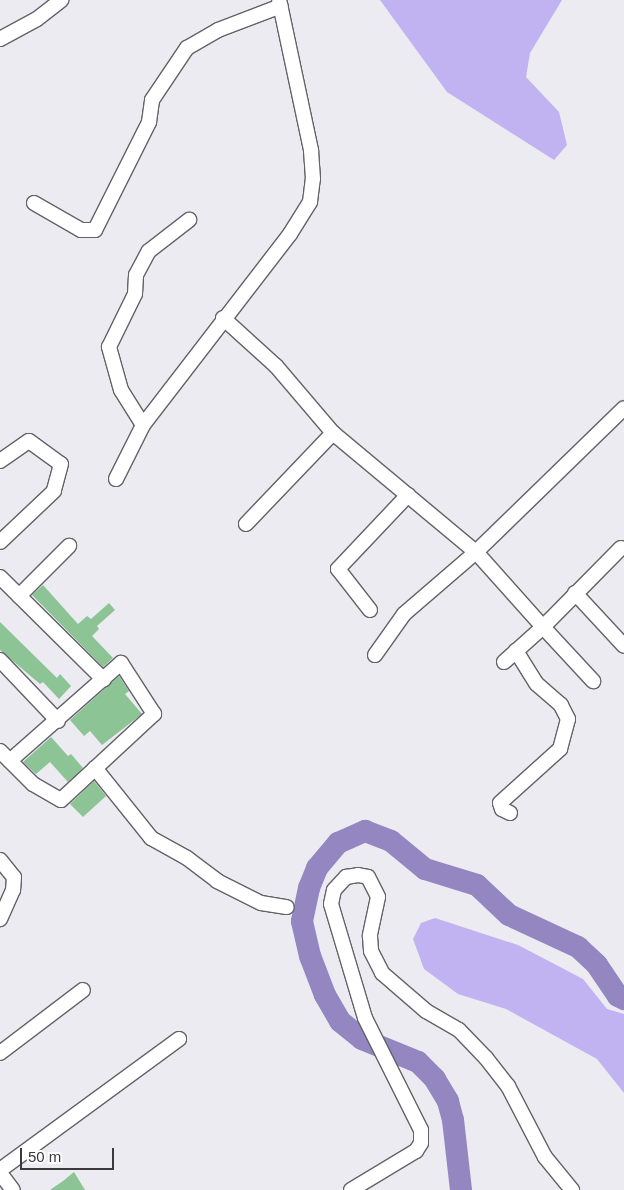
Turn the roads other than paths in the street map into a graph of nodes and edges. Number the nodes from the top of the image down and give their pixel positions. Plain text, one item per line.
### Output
1 (61, 0) edge
2 (280, 3) edge
3 (0, 38) edge
4 (34, 203) dead end
5 (188, 220) dead end
6 (223, 318) junction
7 (624, 408) edge
8 (143, 425) junction
9 (333, 433) junction
10 (0, 461) edge
11 (116, 479) dead end
12 (408, 495) junction
13 (246, 524) dead end
14 (0, 542) edge
15 (69, 546) dead end
16 (621, 548) dead end
17 (476, 552) junction
18 (0, 577) edge
19 (575, 593) junction
20 (19, 596) junction
21 (370, 610) dead end
22 (543, 627) junction
23 (624, 646) edge
24 (516, 651) junction
25 (375, 655) dead end
26 (0, 660) edge
27 (504, 662) dead end
28 (104, 680) junction
29 (593, 681) dead end
30 (58, 721) junction
31 (5, 756) edge
32 (96, 768) junction
33 (510, 813) dead end
34 (0, 860) edge
35 (287, 907) dead end
36 (0, 919) edge
37 (83, 990) dead end
38 (179, 1039) dead end
39 (0, 1053) edge
40 (0, 1172) edge
41 (14, 1190) edge
42 (351, 1190) edge
43 (572, 1190) edge

1 - 3 street
2 - 4 street
2 - 6 street
5 - 8 street
6 - 8 street
6 - 9 street
7 - 17 street
8 - 11 street
9 - 12 street
9 - 13 street
10 - 14 street
12 - 17 street
12 - 21 street
15 - 20 street
16 - 19 street
17 - 22 street
17 - 25 street
18 - 20 street
19 - 22 street
19 - 23 street
20 - 28 street
22 - 24 street
22 - 29 street
24 - 27 street
24 - 33 street
26 - 30 street
28 - 30 street
28 - 32 street
30 - 31 street
31 - 32 street
32 - 35 street
34 - 36 street
37 - 39 street
38 - 40 street
40 - 41 street
42 - 43 street

